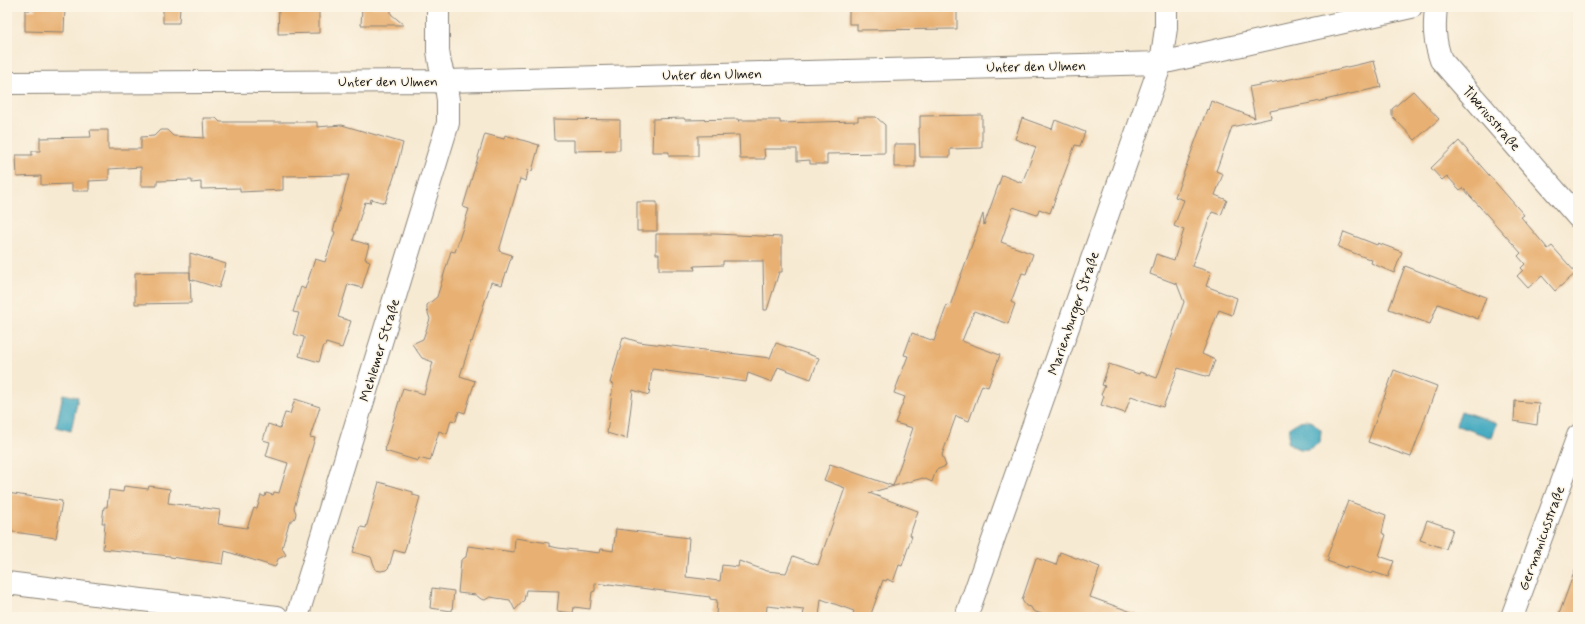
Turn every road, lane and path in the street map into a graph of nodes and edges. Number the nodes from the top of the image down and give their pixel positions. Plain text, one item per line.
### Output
1 (438, 7) edge
2 (1166, 7) edge
3 (1411, 7) edge
4 (1436, 7) edge
5 (1161, 63) junction
6 (445, 81) junction
7 (7, 83) edge
8 (1578, 217) edge
9 (1578, 436) edge
10 (7, 583) edge
11 (277, 617) edge
12 (297, 617) edge
13 (966, 617) edge
14 (1512, 617) edge

1 - 6 street, Mehlemer Straße
2 - 5 street, Marienburger Straße
3 - 5 street, Unter den Ulmen
4 - 8 street, Tiberiusstraße
5 - 6 street, Unter den Ulmen
5 - 13 street, Marienburger Straße
6 - 7 street, Unter den Ulmen
6 - 12 street, Mehlemer Straße
9 - 14 street, Germanicusstraße
10 - 11 street

